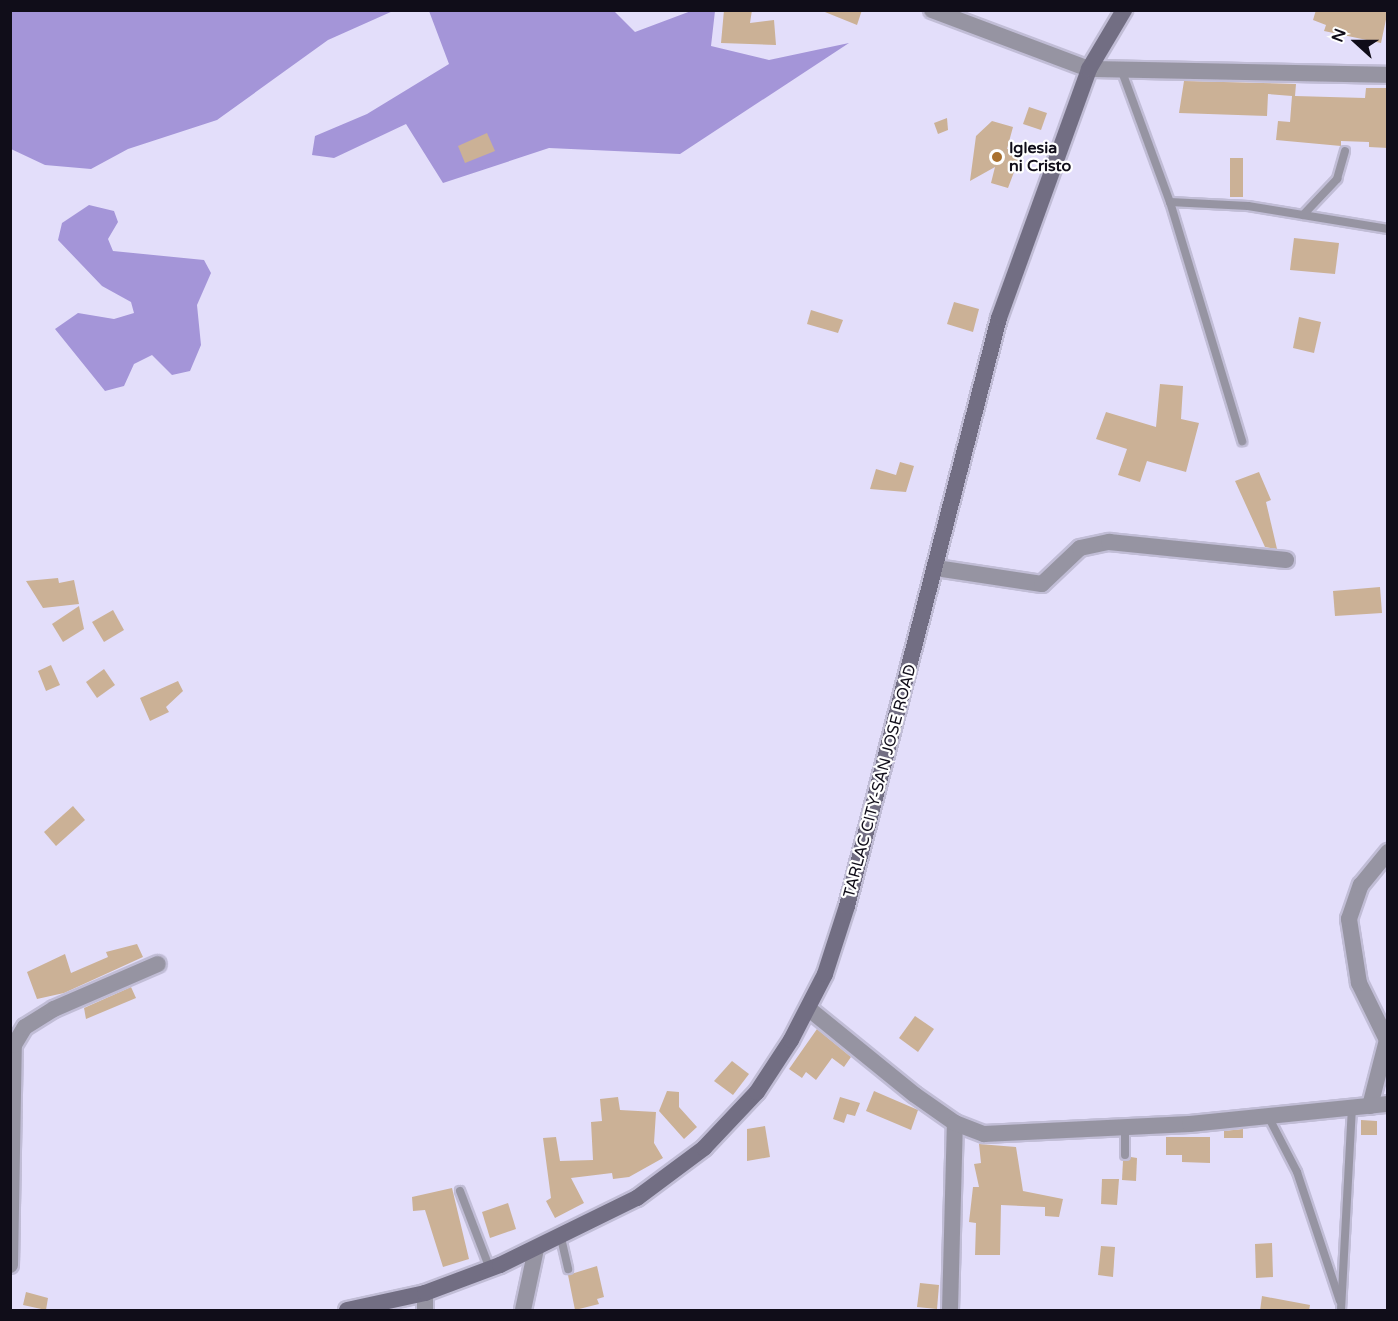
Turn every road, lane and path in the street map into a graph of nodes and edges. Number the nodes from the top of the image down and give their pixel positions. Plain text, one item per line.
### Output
1 (932, 10) edge
2 (1124, 10) edge
3 (1089, 69) junction
4 (1121, 69) junction
5 (1388, 75) edge
6 (1345, 151) dead end
7 (1170, 202) junction
8 (1303, 215) junction
9 (1388, 229) edge
10 (1242, 441) dead end
11 (1286, 560) dead end
12 (936, 568) junction
13 (1388, 852) edge
14 (158, 964) dead end
15 (809, 1009) junction
16 (1388, 1104) edge
17 (1370, 1106) junction
18 (1352, 1108) junction
19 (1269, 1118) junction
20 (955, 1123) junction
21 (1125, 1129) junction
22 (1125, 1155) dead end
23 (460, 1191) dead end
24 (561, 1238) junction
25 (536, 1249) junction
26 (10, 1264) edge
27 (490, 1269) junction
28 (568, 1269) dead end
29 (425, 1293) junction
30 (1341, 1308) edge
31 (347, 1311) edge
32 (425, 1311) edge
33 (523, 1311) edge
34 (950, 1311) edge

1 - 3 street
2 - 3 main road, TARLAC CITY-SAN JOSE ROAD
3 - 4 street
3 - 12 main road, TARLAC CITY-SAN JOSE ROAD
4 - 5 street
4 - 7 lane
6 - 8 lane
7 - 8 lane
7 - 10 lane
8 - 9 lane
11 - 12 street
12 - 15 main road, TARLAC CITY-SAN JOSE ROAD
13 - 17 street
14 - 26 street
15 - 20 street
15 - 24 main road, TARLAC CITY-SAN JOSE ROAD
16 - 17 street
17 - 18 street
18 - 19 street
18 - 30 lane
19 - 21 street
19 - 30 lane
20 - 21 street
20 - 34 street
21 - 22 lane
23 - 27 lane
24 - 25 main road, TARLAC CITY-SAN JOSE ROAD
24 - 28 lane
25 - 27 main road, TARLAC CITY-SAN JOSE ROAD
25 - 33 street
27 - 29 main road, TARLAC CITY-SAN JOSE ROAD
29 - 31 main road, TARLAC CITY-SAN JOSE ROAD
29 - 32 street

